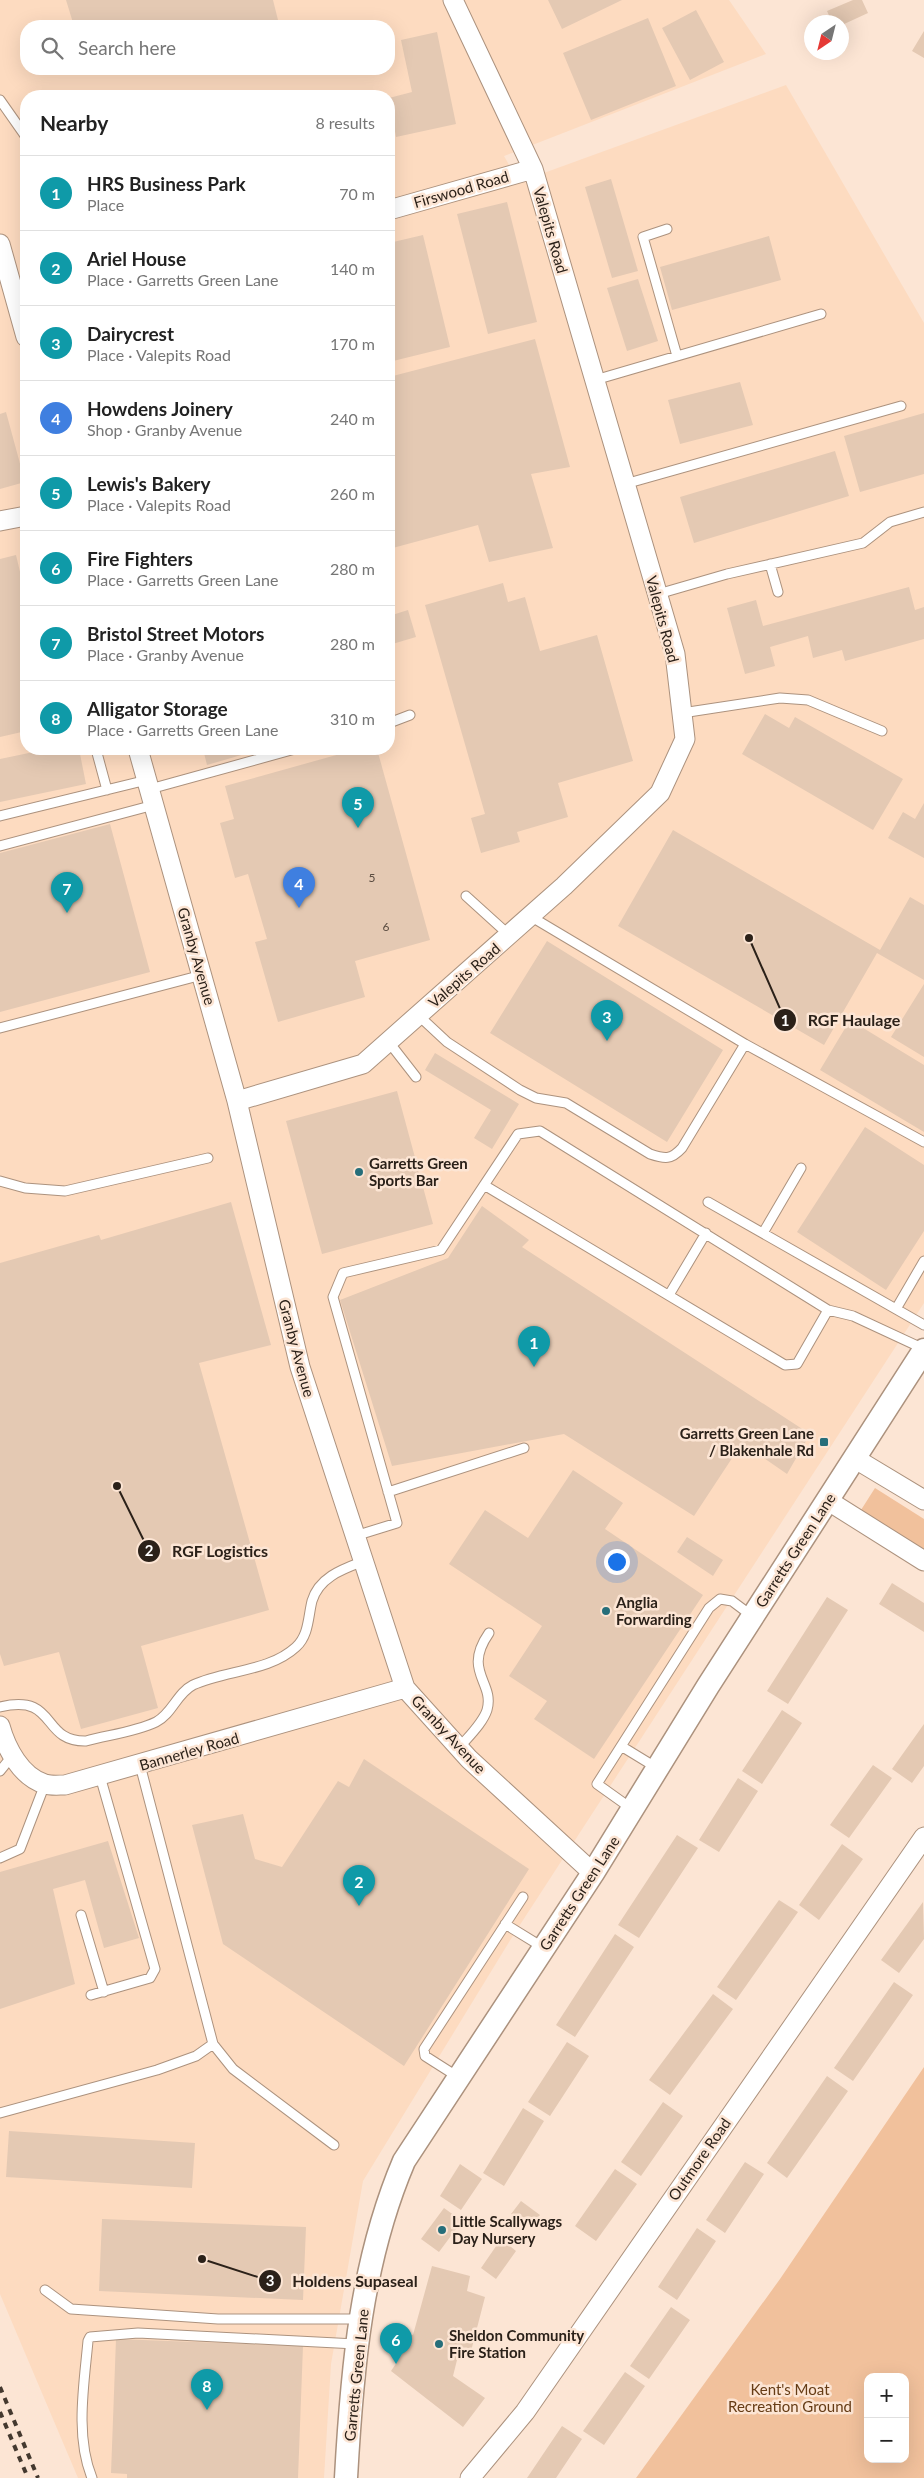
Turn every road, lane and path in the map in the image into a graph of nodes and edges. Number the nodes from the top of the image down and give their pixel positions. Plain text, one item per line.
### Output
1 (453, 0) edge
2 (0, 100) edge
3 (20, 128) edge
4 (533, 169) junction
5 (395, 208) edge
6 (667, 229) dead end
7 (0, 244) edge
8 (20, 305) edge
9 (820, 314) dead end
10 (677, 356) junction
11 (595, 380) junction
12 (901, 406) dead end
13 (625, 484) junction
14 (924, 512) edge
15 (20, 517) edge
16 (0, 521) edge
17 (770, 564) junction
18 (778, 592) dead end
19 (658, 594) junction
20 (682, 713) junction
21 (410, 715) dead end
22 (395, 721) edge
23 (882, 731) dead end
24 (98, 755) edge
25 (140, 755) edge
26 (274, 755) edge
27 (107, 790) junction
28 (150, 791) junction
29 (0, 816) edge
30 (0, 846) edge
31 (466, 896) dead end
32 (530, 916) junction
33 (509, 936) junction
34 (202, 975) junction
35 (418, 1015) junction
36 (0, 1028) edge
37 (388, 1042) junction
38 (745, 1044) junction
39 (416, 1078) dead end
40 (237, 1101) junction
41 (924, 1142) edge
42 (208, 1158) dead end
43 (801, 1168) dead end
44 (0, 1181) edge
45 (484, 1185) junction
46 (708, 1202) dead end
47 (706, 1233) junction
48 (763, 1233) junction
49 (924, 1261) edge
50 (669, 1295) junction
51 (896, 1309) junction
52 (828, 1310) junction
53 (924, 1325) edge
54 (924, 1349) edge
55 (524, 1448) dead end
56 (854, 1458) junction
57 (388, 1492) junction
58 (827, 1500) junction
59 (924, 1500) edge
60 (356, 1536) junction
61 (364, 1561) junction
62 (924, 1561) edge
63 (752, 1616) junction
64 (489, 1633) dead end
65 (405, 1688) junction
66 (0, 1707) edge
67 (0, 1726) edge
68 (621, 1746) junction
69 (459, 1748) junction
70 (13, 1754) junction
71 (140, 1765) junction
72 (657, 1768) junction
73 (0, 1771) edge
74 (100, 1776) junction
75 (45, 1784) junction
76 (632, 1809) junction
77 (924, 1836) edge
78 (0, 1858) edge
79 (593, 1873) junction
80 (522, 1897) dead end
81 (81, 1916) dead end
82 (505, 1924) junction
83 (544, 1948) junction
84 (104, 1992) junction
85 (91, 1995) dead end
86 (213, 2044) junction
87 (458, 2078) junction
88 (0, 2113) edge
89 (334, 2145) dead end
90 (45, 2290) dead end
91 (360, 2319) junction
92 (357, 2344) junction
93 (92, 2478) edge
94 (346, 2478) edge
95 (470, 2478) edge

1 - 4 street, Valepits Road
2 - 3 lane
4 - 5 street, Firswood Road
4 - 11 street, Valepits Road
6 - 10 lane
7 - 8 street
9 - 10 lane
10 - 11 lane
11 - 13 street, Valepits Road
12 - 13 lane
13 - 19 street, Valepits Road
14 - 17 lane
15 - 16 street
17 - 18 lane
17 - 19 lane
19 - 20 street, Valepits Road
20 - 23 lane
20 - 32 street, Valepits Road
21 - 22 lane
24 - 27 lane
25 - 28 street, Granby Avenue
26 - 28 lane
27 - 28 lane
27 - 29 lane
28 - 30 lane
28 - 34 street, Granby Avenue
31 - 33 lane
32 - 33 street, Valepits Road
32 - 38 lane
33 - 35 street, Valepits Road
34 - 36 lane
34 - 40 street, Granby Avenue
35 - 37 street, Valepits Road
35 - 38 lane
37 - 39 lane
37 - 40 street, Valepits Road
38 - 41 lane
40 - 60 street, Granby Avenue
42 - 44 lane
43 - 48 lane
45 - 47 lane
45 - 50 lane
45 - 57 lane
46 - 48 lane
47 - 50 lane
47 - 52 lane
48 - 51 lane
49 - 51 lane
50 - 52 lane
51 - 53 lane
52 - 54 lane
54 - 56 street, Garretts Green Lane
55 - 57 lane
56 - 58 street, Garretts Green Lane
56 - 59 street
57 - 60 lane
58 - 62 street
58 - 63 street, Garretts Green Lane
60 - 61 street, Granby Avenue
61 - 65 street, Granby Avenue
61 - 66 lane
63 - 68 lane
63 - 72 street, Garretts Green Lane
64 - 69 lane
65 - 69 street, Granby Avenue
65 - 71 street, Bannerley Road
67 - 70 street
68 - 72 lane
68 - 76 lane
69 - 79 street, Granby Avenue
70 - 73 lane
70 - 75 street
71 - 74 street, Bannerley Road
71 - 86 lane
72 - 76 street, Garretts Green Lane
74 - 75 street, Bannerley Road
74 - 84 lane
75 - 78 lane
76 - 79 street, Garretts Green Lane
77 - 95 street, Outmore Road
79 - 83 street, Garretts Green Lane
80 - 82 lane
81 - 84 lane
82 - 83 lane
82 - 87 lane
83 - 87 street, Garretts Green Lane
84 - 85 lane
86 - 88 lane
86 - 89 lane
87 - 91 street, Garretts Green Lane
90 - 91 lane
91 - 92 street, Garretts Green Lane
92 - 93 lane
92 - 94 street, Garretts Green Lane

